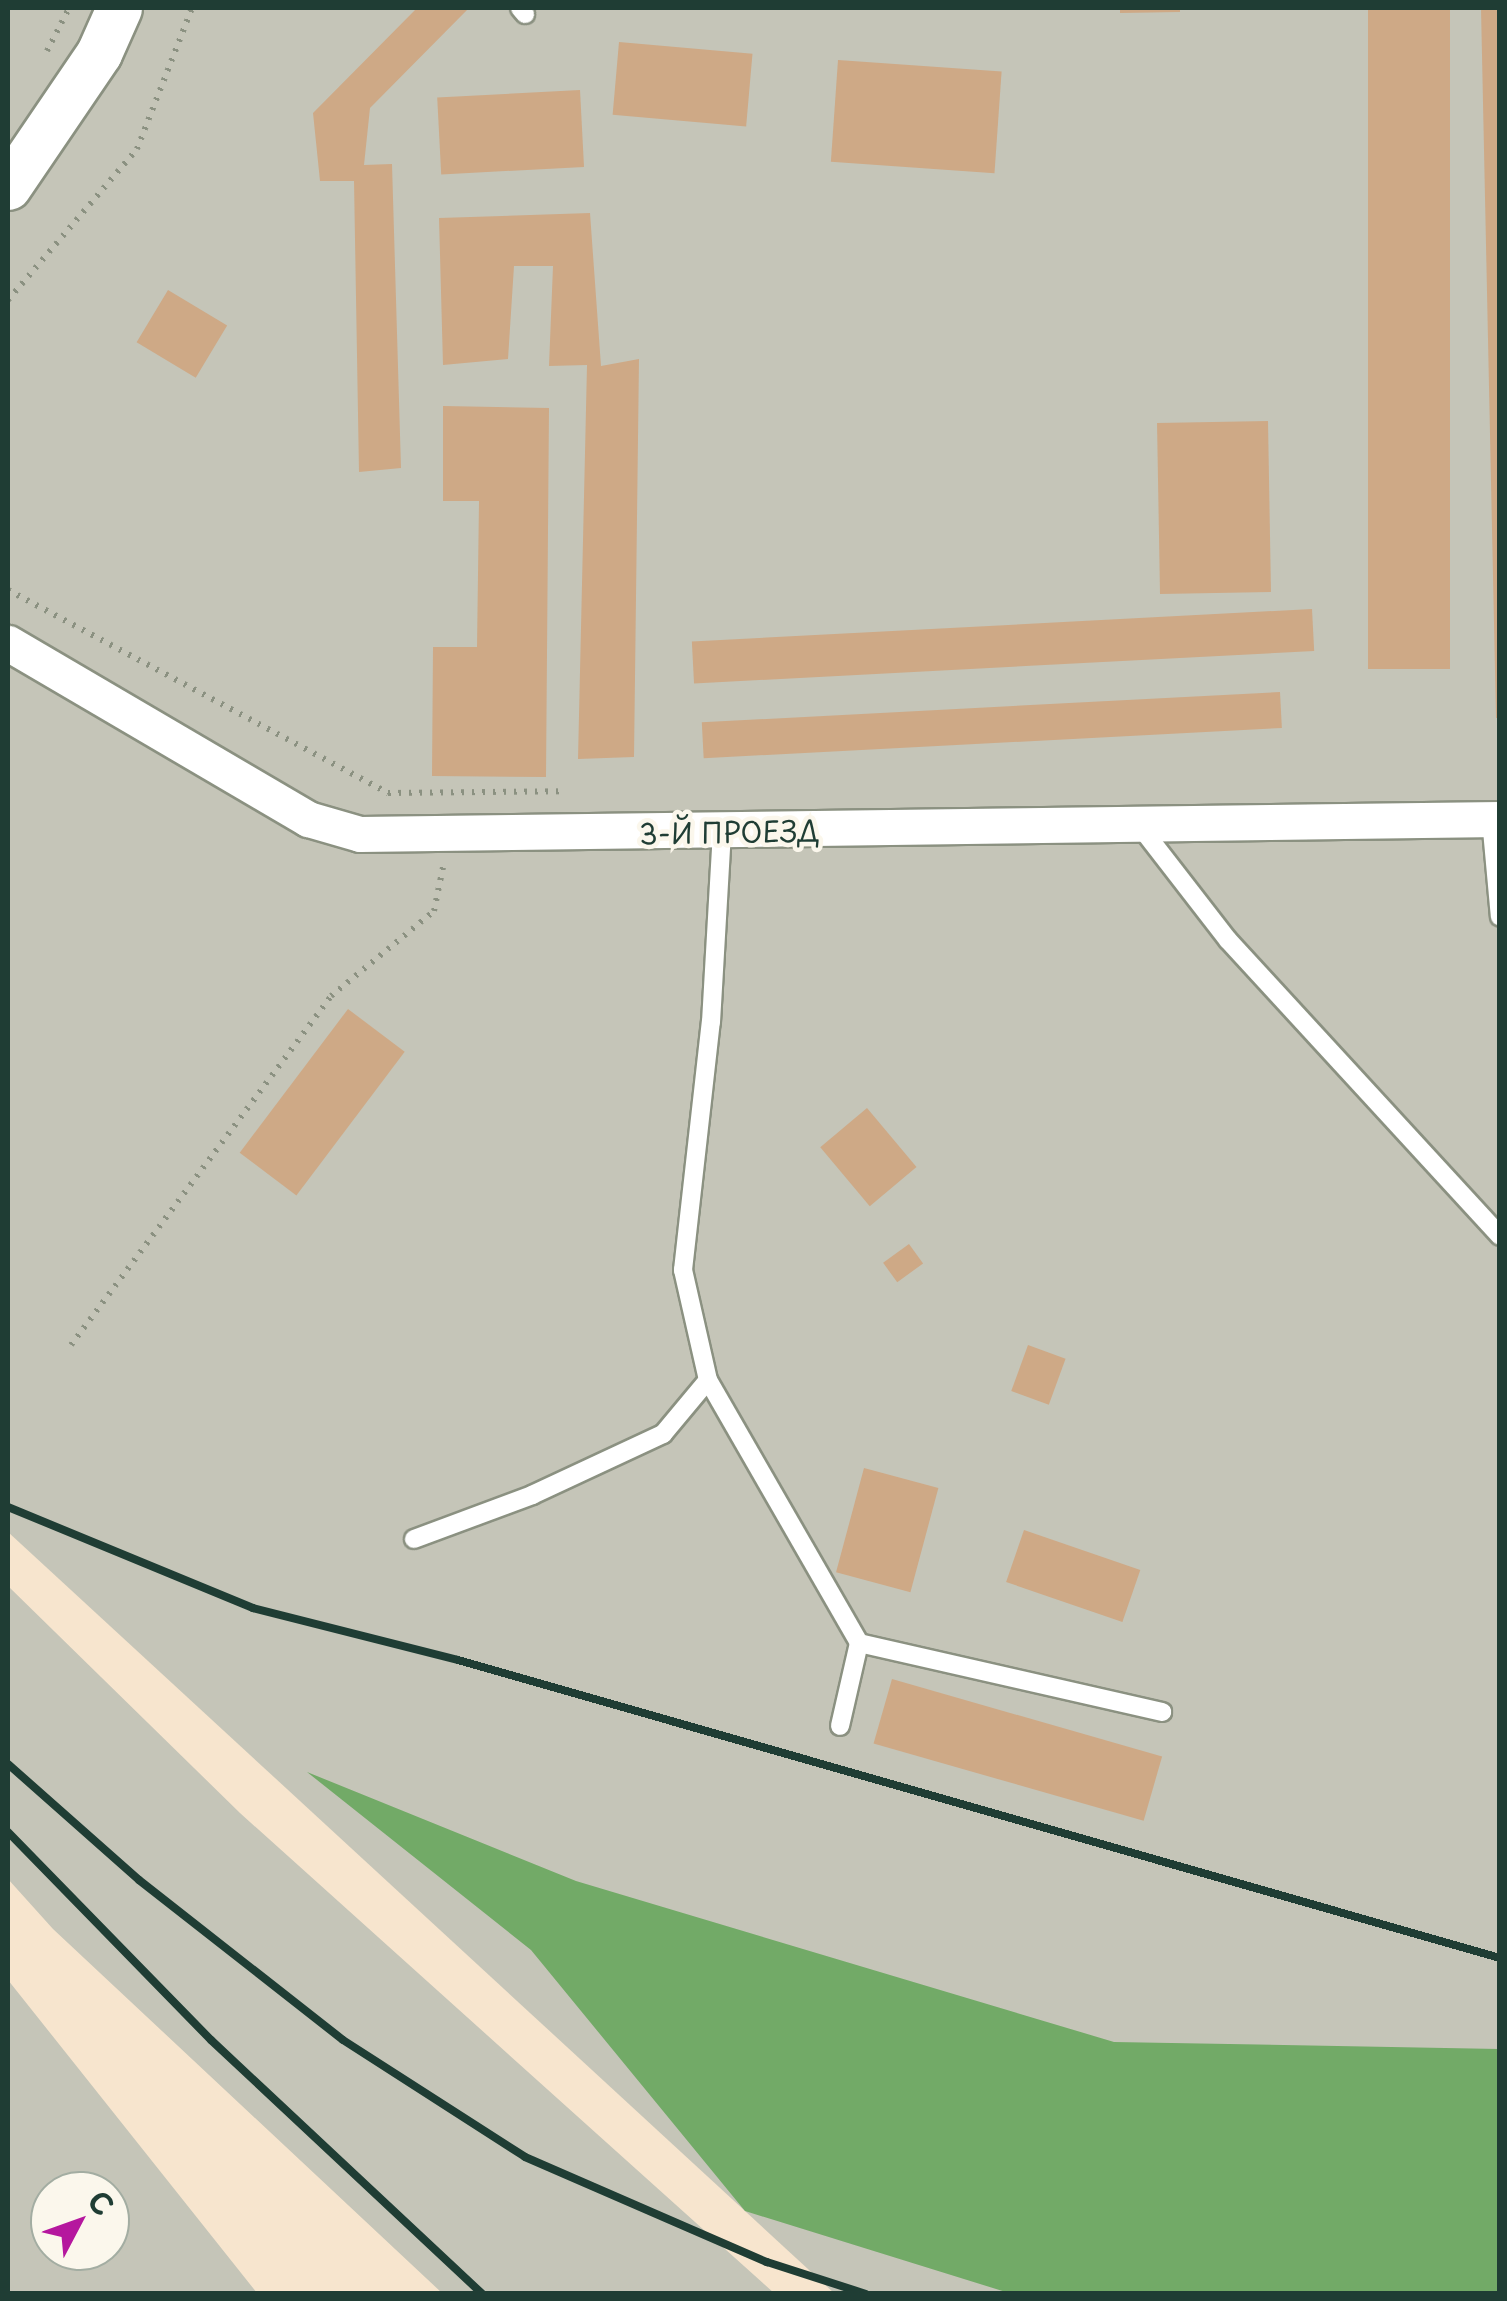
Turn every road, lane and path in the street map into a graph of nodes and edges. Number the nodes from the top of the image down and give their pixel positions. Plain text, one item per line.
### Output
1 (119, 8) edge
2 (192, 8) edge
3 (8, 187) edge
4 (8, 300) edge
5 (8, 590) edge
6 (8, 644) edge
7 (566, 791) dead end
8 (1495, 819) edge
9 (1139, 825) junction
10 (722, 832) junction
11 (449, 836) junction
12 (1500, 917) edge
13 (1500, 1236) edge
14 (71, 1345) dead end
15 (708, 1380) junction
16 (414, 1540) dead end
17 (859, 1643) junction
18 (1162, 1712) dead end
19 (840, 1726) dead end

1 - 3 street
2 - 4 path
5 - 7 path
6 - 11 street, 3-Й ПРОЕЗД
8 - 9 street, 3-Й ПРОЕЗД
8 - 12 lane
9 - 10 street, 3-Й ПРОЕЗД
9 - 13 lane
10 - 11 street, 3-Й ПРОЕЗД
10 - 15 lane
11 - 14 path
15 - 16 lane
15 - 17 lane
17 - 18 lane
17 - 19 lane

